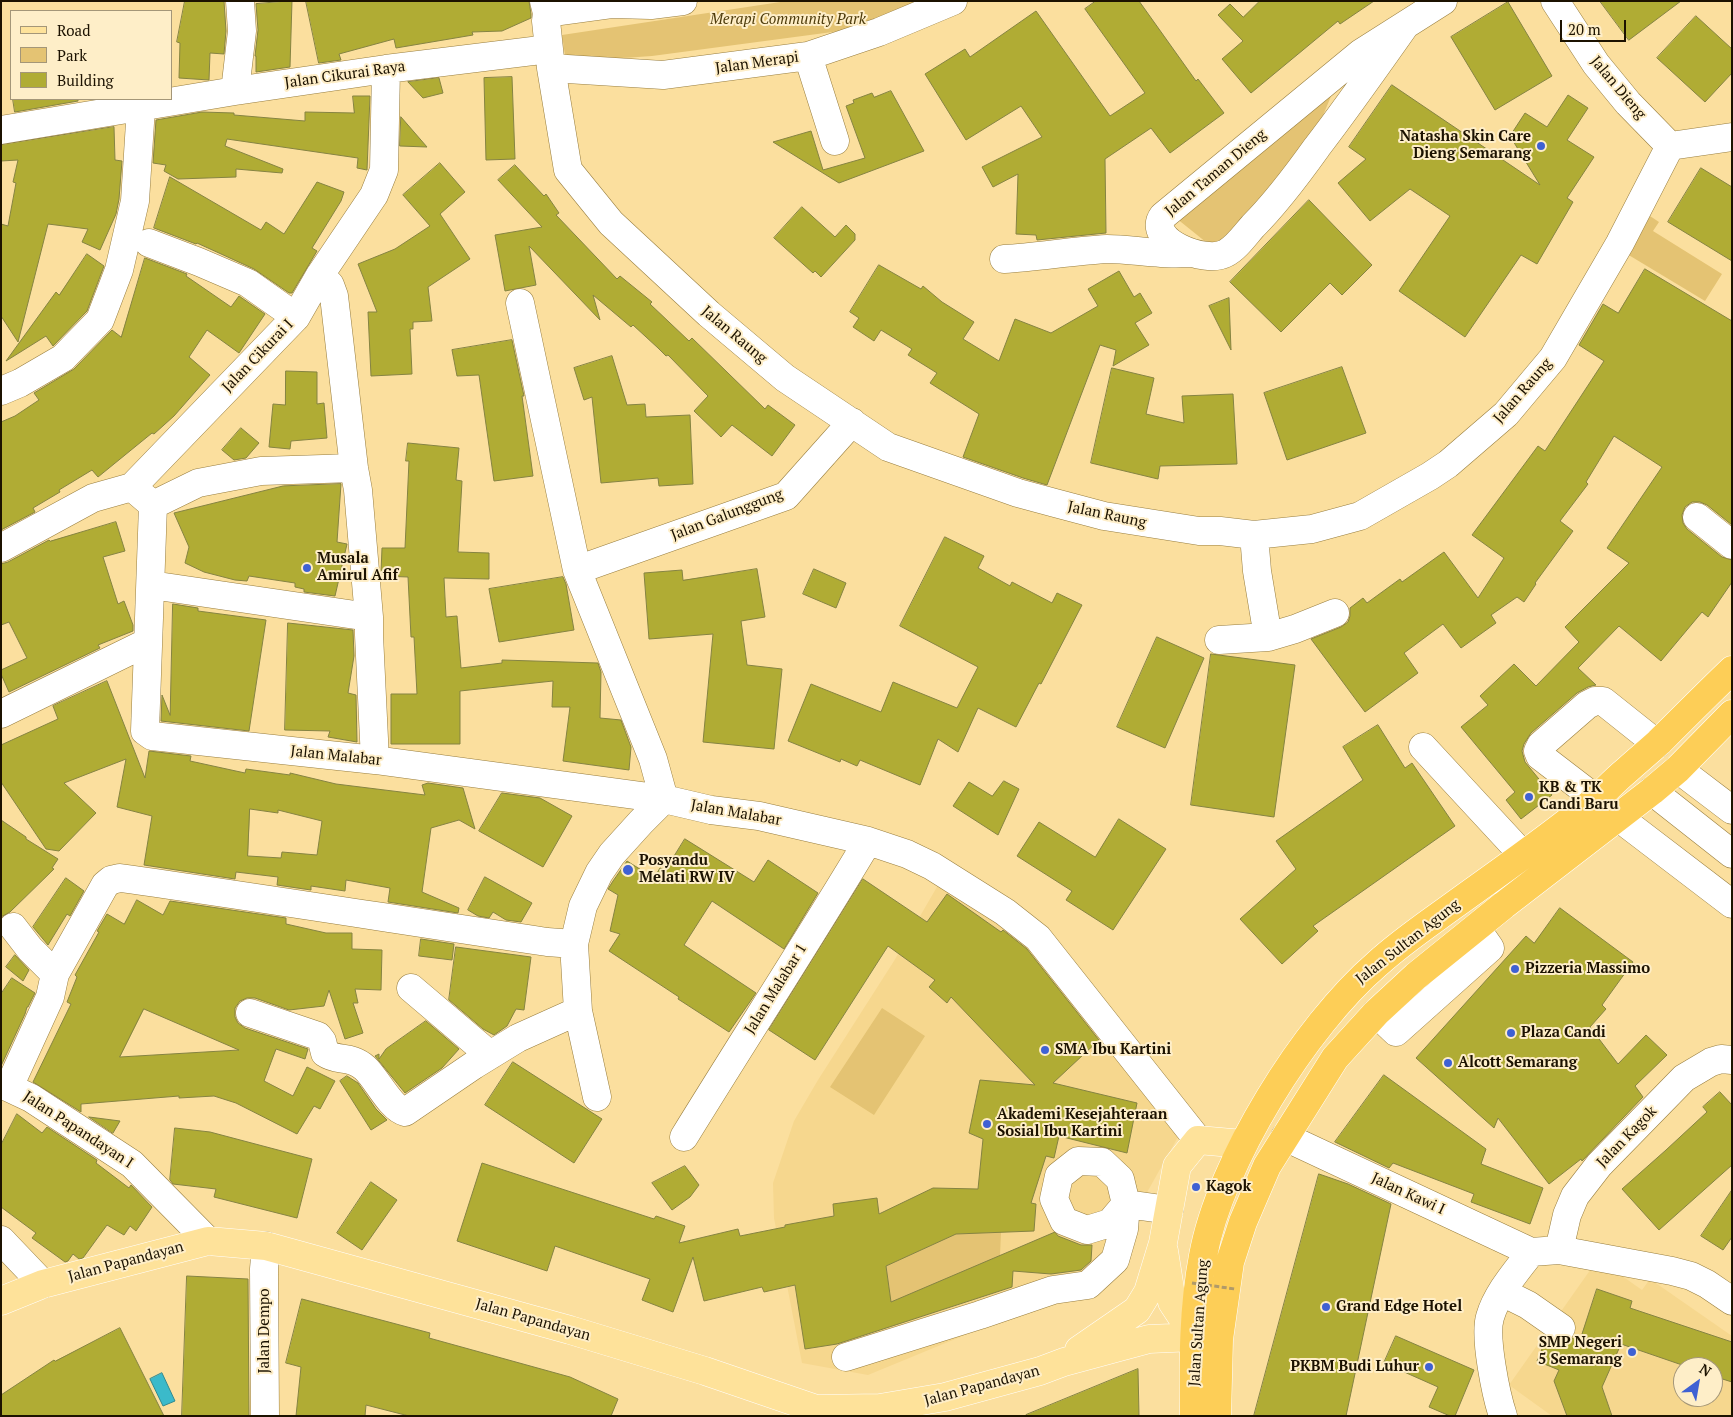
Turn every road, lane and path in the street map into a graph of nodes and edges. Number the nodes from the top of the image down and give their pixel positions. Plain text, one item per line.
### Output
1 (240, 1) edge
2 (683, 1) edge
3 (953, 1) edge
4 (1443, 1) edge
5 (1555, 1) edge
6 (546, 7) edge
7 (1404, 27) junction
8 (808, 56) junction
9 (550, 58) junction
10 (386, 68) junction
11 (234, 91) junction
12 (141, 107) junction
13 (1, 130) edge
14 (1732, 137) edge
15 (835, 141) dead end
16 (1670, 146) junction
17 (149, 244) dead end
18 (1192, 253) junction
19 (1004, 259) dead end
20 (320, 275) junction
21 (520, 303) dead end
22 (296, 317) junction
23 (1, 391) edge
24 (852, 422) junction
25 (354, 468) junction
26 (132, 487) junction
27 (153, 505) junction
28 (1696, 517) dead end
29 (1254, 535) junction
30 (1732, 545) edge
31 (1, 548) edge
32 (577, 570) junction
33 (151, 585) junction
34 (1335, 613) dead end
35 (369, 618) junction
36 (1268, 637) junction
37 (1219, 640) dead end
38 (148, 642) junction
39 (1732, 670) edge
40 (1, 714) edge
41 (1732, 714) edge
42 (1657, 744) junction
43 (1423, 747) dead end
44 (375, 760) junction
45 (1678, 769) junction
46 (1652, 791) junction
47 (664, 799) junction
48 (1596, 800) junction
49 (1732, 810) edge
50 (1618, 817) junction
51 (868, 841) junction
52 (1732, 854) edge
53 (1523, 856) junction
54 (1732, 904) edge
55 (13, 927) dead end
56 (574, 944) junction
57 (55, 974) junction
58 (411, 988) dead end
59 (578, 1011) junction
60 (250, 1013) dead end
61 (490, 1055) junction
62 (1732, 1060) edge
63 (5, 1085) edge
64 (597, 1097) dead end
65 (684, 1137) dead end
66 (1285, 1138) junction
67 (1198, 1140) junction
68 (1243, 1144) junction
69 (1169, 1210) junction
70 (1, 1240) edge
71 (208, 1241) junction
72 (1163, 1243) junction
73 (266, 1246) junction
74 (1559, 1250) junction
75 (1531, 1252) junction
76 (43, 1284) junction
77 (1195, 1291) junction
78 (1502, 1292) junction
79 (1230, 1296) junction
80 (1732, 1300) edge
81 (1, 1301) edge
82 (1561, 1328) dead end
83 (1207, 1338) junction
84 (846, 1357) dead end
85 (1064, 1362) junction
86 (815, 1412) edge
87 (265, 1416) edge
88 (1194, 1416) edge
89 (1218, 1416) edge
90 (1503, 1416) edge

1 - 11 street
2 - 6 street
3 - 8 street, Jalan Merapi
4 - 7 street, Jalan Taman Dieng
5 - 16 street, Jalan Dieng
6 - 9 street, Jalan Raung
7 - 18 street, Jalan Taman Dieng
7 - 18 street, Jalan Taman Dieng
8 - 9 street, Jalan Merapi
8 - 15 street
9 - 10 street, Jalan Cikurai Raya
9 - 24 street, Jalan Raung
10 - 11 street, Jalan Cikurai Raya
10 - 20 street, Jalan Cikurai I
11 - 12 street, Jalan Cikurai Raya
12 - 13 street, Jalan Cikurai Raya
12 - 23 street
14 - 16 street
16 - 29 street, Jalan Raung
17 - 22 street
18 - 19 street
20 - 22 street, Jalan Cikurai I
20 - 25 street
21 - 32 street
22 - 26 street, Jalan Cikurai I
24 - 29 street, Jalan Raung
24 - 32 street, Jalan Galunggung
25 - 27 street
25 - 35 street
26 - 27 street
26 - 31 street
27 - 33 street
28 - 30 street
29 - 36 street
32 - 47 street
33 - 35 street
33 - 38 street
34 - 36 street
35 - 44 street
36 - 37 street
38 - 40 street
38 - 44 street, Jalan Malabar
39 - 42 highway, Jalan Sultan Agung
41 - 45 highway, Jalan Sultan Agung
42 - 48 highway, Jalan Sultan Agung
42 - 48 street
43 - 53 street
44 - 47 street, Jalan Malabar
45 - 46 highway, Jalan Sultan Agung
45 - 49 street
46 - 50 highway, Jalan Sultan Agung
46 - 52 street
47 - 51 street, Jalan Malabar
47 - 56 street
48 - 53 highway, Jalan Sultan Agung
50 - 54 street
50 - 66 highway, Jalan Sultan Agung
51 - 65 street, Jalan Malabar 1
51 - 67 street, Jalan Malabar
53 - 68 highway, Jalan Sultan Agung
55 - 57 street
56 - 57 street
56 - 59 street
57 - 63 street
58 - 61 street
59 - 61 street
59 - 64 street
60 - 61 street
62 - 74 street, Jalan Kagok
63 - 71 street, Jalan Papandayan I
66 - 75 street, Jalan Kawi I
66 - 79 highway, Jalan Sultan Agung
67 - 68 main road
67 - 69 main road, Jalan Papandayan
68 - 77 highway, Jalan Sultan Agung
69 - 72 main road, Jalan Papandayan
69 - 84 street
70 - 76 street
71 - 73 main road, Jalan Papandayan
71 - 76 main road, Jalan Papandayan
72 - 83 main road
72 - 85 main road, Jalan Papandayan
73 - 86 main road, Jalan Papandayan
73 - 87 street, Jalan Dempo
74 - 75 street, Jalan Kawi I
74 - 80 street, Jalan Kawi I
75 - 78 street
76 - 81 main road, Jalan Papandayan
77 - 79 main road
77 - 79 path, bridge
77 - 83 highway, Jalan Sultan Agung
78 - 82 street
78 - 90 street
79 - 83 highway, Jalan Sultan Agung
83 - 85 main road, Jalan Papandayan
83 - 88 highway, Jalan Sultan Agung
83 - 89 highway, Jalan Sultan Agung
85 - 86 main road, Jalan Papandayan

